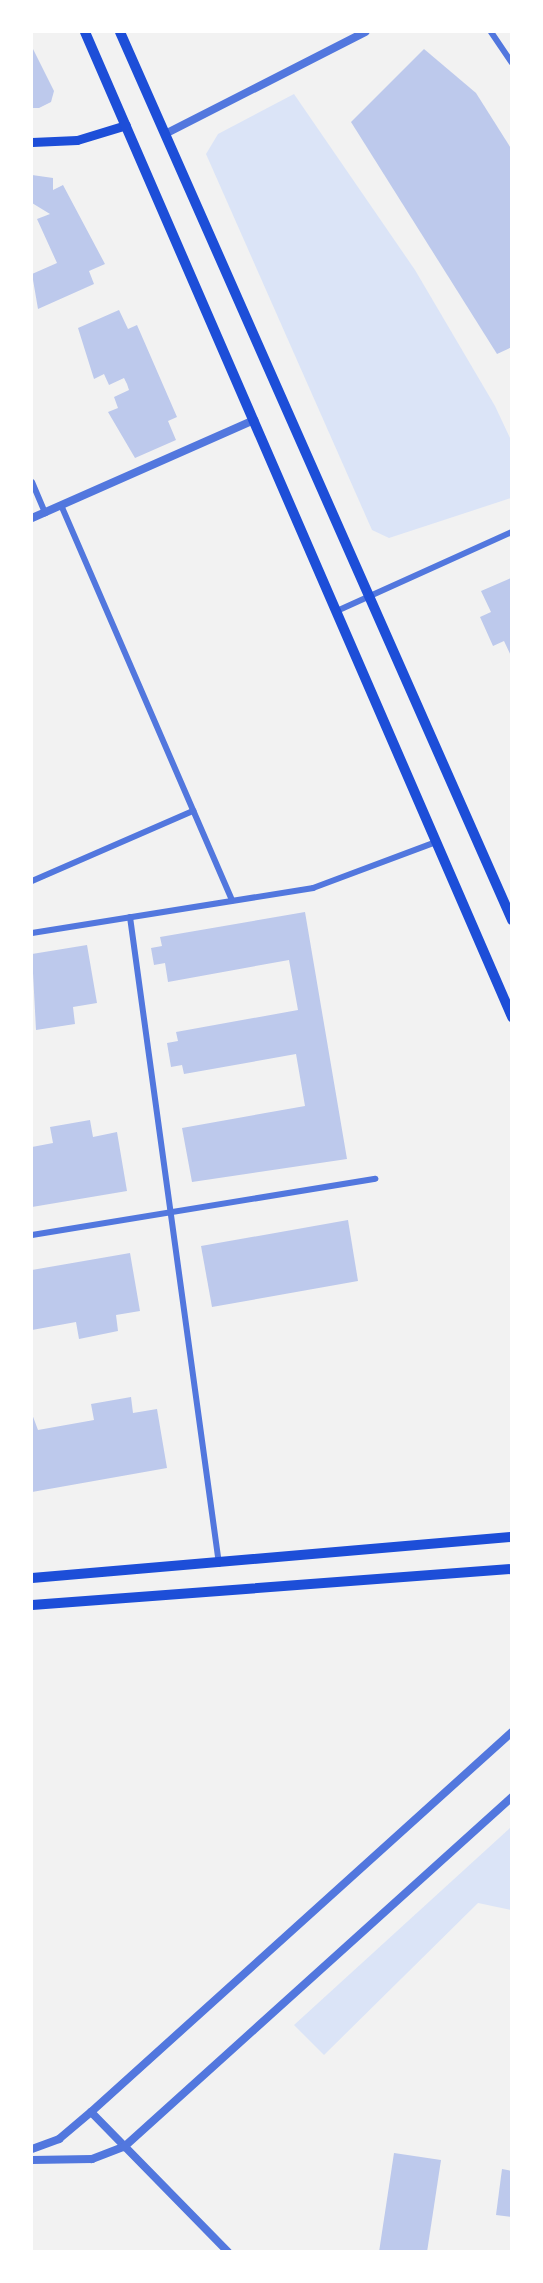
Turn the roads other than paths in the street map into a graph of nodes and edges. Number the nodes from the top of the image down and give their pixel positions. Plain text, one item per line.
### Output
1 (85, 32) edge
2 (120, 32) edge
3 (365, 32) edge
4 (491, 32) edge
5 (512, 63) edge
6 (126, 125) junction
7 (165, 135) junction
8 (32, 142) edge
9 (254, 420) junction
10 (32, 482) edge
11 (61, 505) junction
12 (45, 513) junction
13 (32, 519) edge
14 (512, 532) edge
15 (372, 596) junction
16 (339, 610) junction
17 (193, 811) junction
18 (436, 842) junction
19 (32, 881) edge
20 (232, 901) junction
21 (130, 917) junction
22 (512, 920) edge
23 (32, 933) edge
24 (512, 1017) edge
25 (375, 1179) dead end
26 (174, 1212) junction
27 (32, 1235) edge
28 (512, 1537) edge
29 (219, 1564) junction
30 (512, 1569) edge
31 (32, 1578) edge
32 (32, 1605) edge
33 (512, 1732) edge
34 (512, 1797) edge
35 (91, 2112) junction
36 (124, 2147) junction
37 (32, 2149) edge
38 (32, 2161) edge
39 (228, 2252) edge

1 - 6 main road
2 - 7 main road
3 - 7 street
4 - 5 street
6 - 8 main road
6 - 9 main road
7 - 15 main road
9 - 11 street
9 - 16 main road
10 - 12 street
11 - 12 street
11 - 17 street
12 - 13 street
14 - 15 street
15 - 16 street
15 - 22 main road
16 - 18 main road
17 - 19 street
17 - 20 street
18 - 20 street
18 - 24 main road
20 - 21 street
21 - 23 street
21 - 26 street
25 - 26 street
26 - 27 street
26 - 29 street
28 - 29 main road
29 - 31 main road
30 - 32 main road
33 - 35 street
34 - 36 street
35 - 36 street
35 - 37 street
36 - 38 street
36 - 39 street

